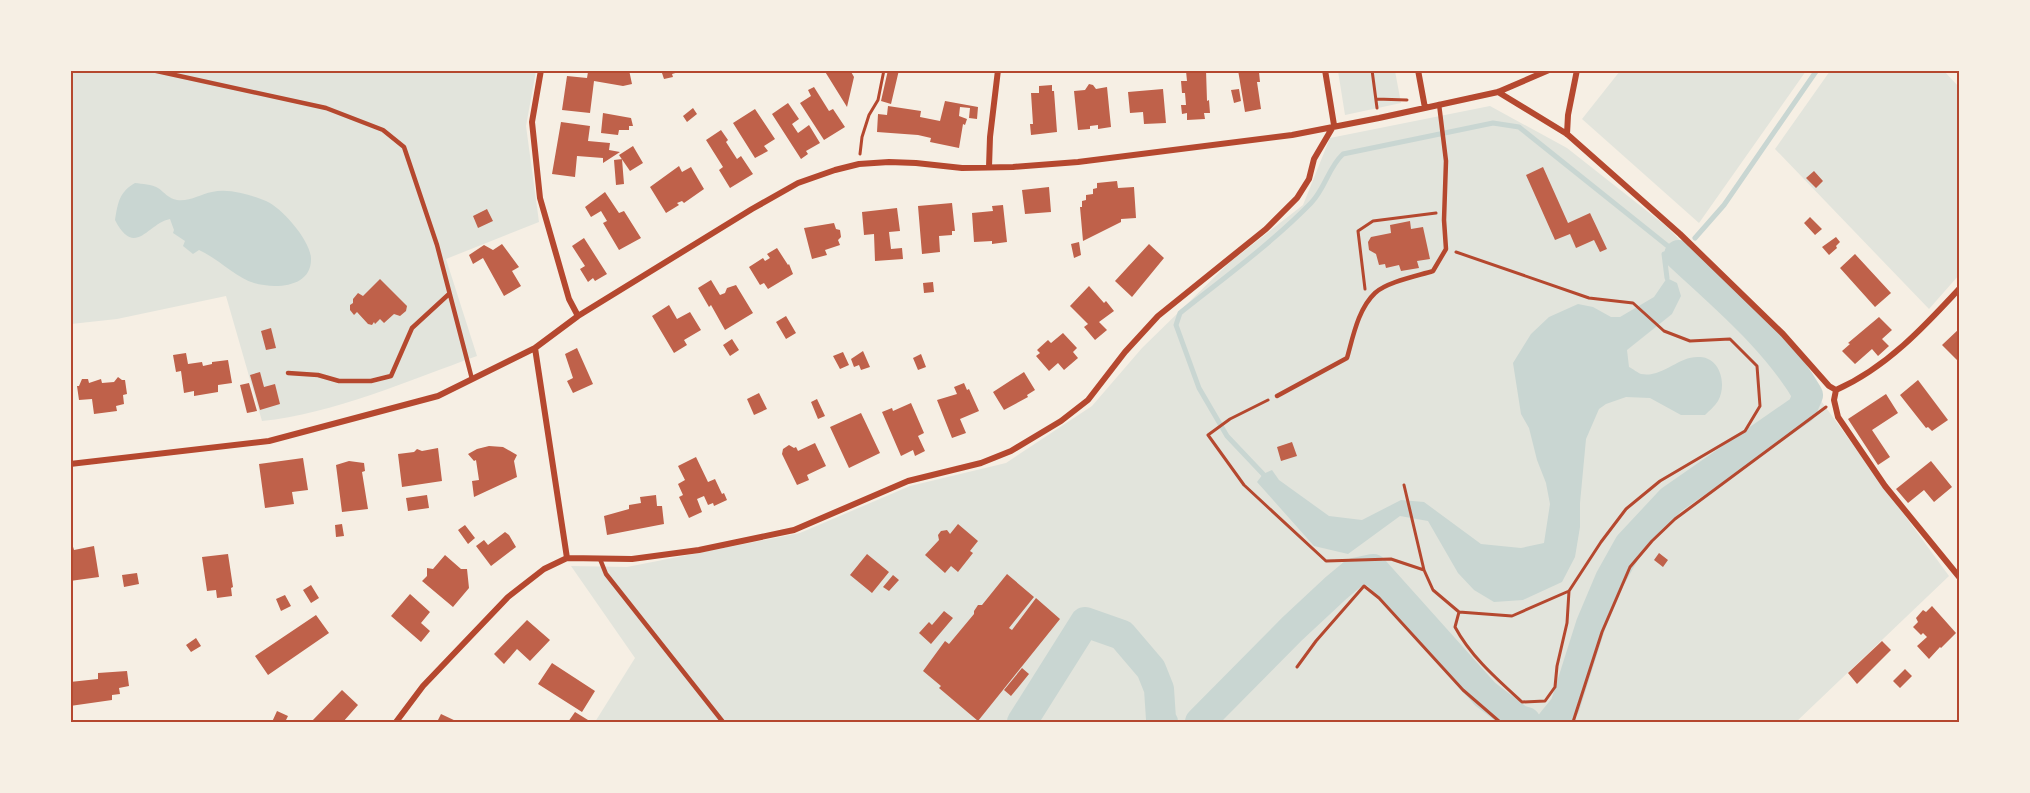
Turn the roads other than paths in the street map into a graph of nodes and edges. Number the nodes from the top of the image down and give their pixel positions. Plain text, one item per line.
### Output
1 (152, 70) edge
2 (541, 70) edge
3 (998, 70) edge
4 (1325, 70) edge
5 (1418, 70) edge
6 (1549, 70) edge
7 (1577, 70) edge
8 (1498, 92) junction
9 (1439, 104) junction
10 (1425, 108) junction
11 (1334, 125) junction
12 (1567, 134) junction
13 (989, 167) junction
14 (1959, 288) edge
15 (449, 294) junction
16 (578, 316) junction
17 (535, 348) junction
18 (288, 373) dead end
19 (472, 379) junction
20 (1836, 390) junction
21 (1277, 396) road end
22 (70, 464) edge
23 (567, 558) junction
24 (600, 559) junction
25 (1959, 578) edge
26 (396, 723) edge
27 (723, 723) edge

1 - 15 lane
2 - 16 street
3 - 13 street
4 - 11 street
5 - 10 street
6 - 8 street
7 - 12 street
8 - 9 street
8 - 12 street
9 - 10 street
9 - 21 lane
10 - 11 street
11 - 13 street
11 - 24 street
12 - 20 street
13 - 16 street
14 - 20 street
15 - 18 lane
15 - 19 lane
16 - 17 street
17 - 19 street
17 - 23 street
19 - 22 street
20 - 25 street
23 - 24 street
23 - 26 street
24 - 27 lane

